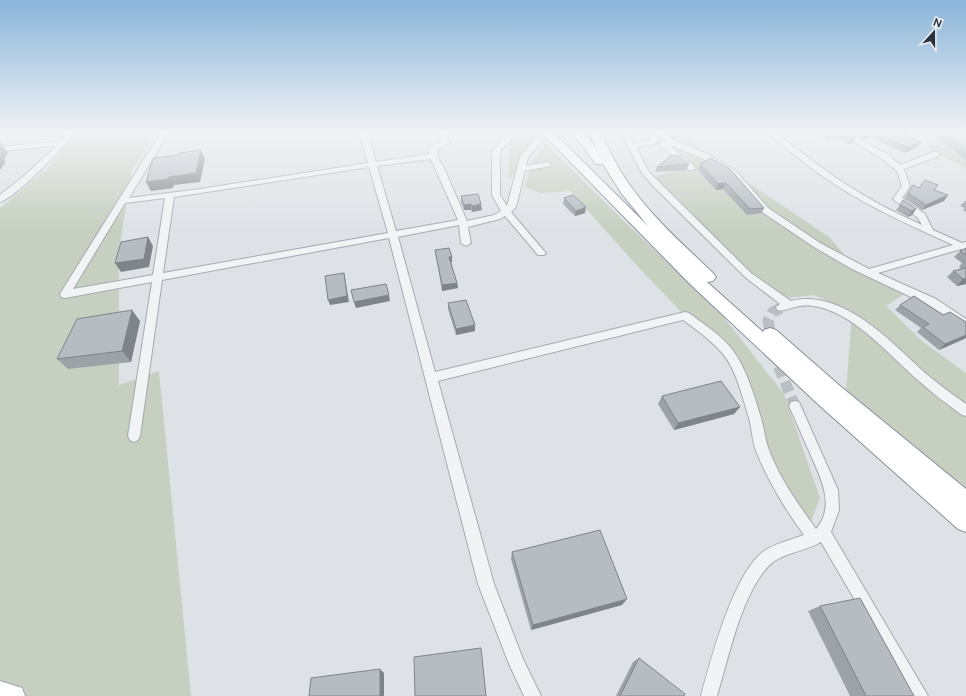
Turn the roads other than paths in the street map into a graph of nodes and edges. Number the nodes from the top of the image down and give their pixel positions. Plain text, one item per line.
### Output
1 (41, 164) edge
2 (145, 164) edge
3 (369, 164) edge
4 (372, 164) edge
5 (438, 164) edge
6 (496, 164) edge
7 (522, 164) edge
8 (545, 164) edge
9 (582, 164) edge
10 (589, 164) edge
11 (604, 164) edge
12 (642, 164) edge
13 (688, 164) edge
14 (719, 164) edge
15 (813, 164) edge
16 (895, 164) edge
17 (908, 164) edge
18 (692, 168) dead end
19 (899, 168) junction
20 (520, 170) junction
21 (613, 187) junction
22 (170, 196) junction
23 (0, 199) edge
24 (123, 201) junction
25 (506, 212) junction
26 (463, 222) junction
27 (929, 231) junction
28 (393, 235) junction
29 (466, 243) dead end
30 (965, 246) edge
31 (541, 253) dead end
32 (868, 273) junction
33 (158, 276) junction
34 (966, 324) edge
35 (431, 378) junction
36 (795, 406) tunnel mouth
37 (966, 411) edge
38 (134, 436) dead end
39 (966, 502) edge
40 (966, 521) edge
41 (818, 535) junction
42 (0, 692) edge
43 (14, 696) edge
44 (533, 696) edge
45 (709, 696) edge
46 (920, 696) edge

1 - 23 street
2 - 24 street
3 - 22 street
4 - 28 street
5 - 26 street
6 - 25 street
7 - 20 street
8 - 20 street
9 - 21 highway
10 - 21 highway
11 - 21 highway
12 - 37 street
13 - 18 street
14 - 32 street
15 - 27 street
16 - 19 street
17 - 19 street
19 - 27 street
20 - 25 street
21 - 39 highway
21 - 40 highway
22 - 24 street
22 - 33 street
24 - 33 street
25 - 26 street
25 - 31 street
26 - 28 street
26 - 29 street
27 - 30 street
28 - 33 street
28 - 35 street
30 - 32 street
32 - 34 street
33 - 38 street
35 - 41 street
35 - 44 street
36 - 41 street
41 - 45 street
41 - 46 street
42 - 43 main road

